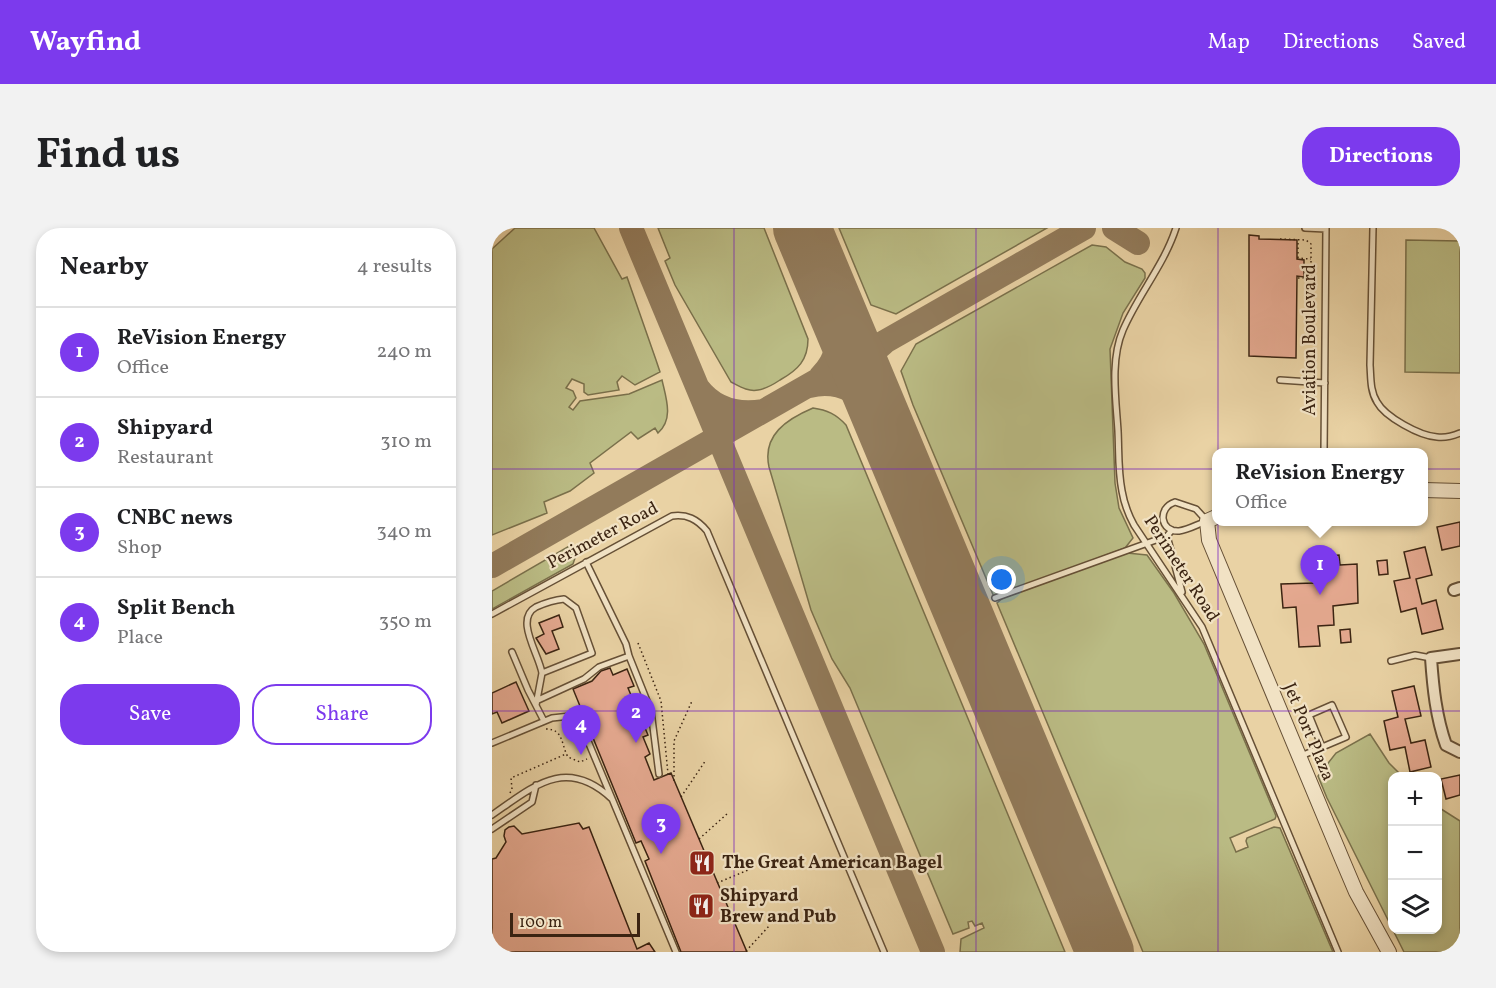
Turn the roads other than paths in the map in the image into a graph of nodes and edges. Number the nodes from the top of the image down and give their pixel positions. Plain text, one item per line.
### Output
1 (1176, 228) edge
2 (1305, 228) edge
3 (1326, 228) edge
4 (1373, 228) edge
5 (1280, 380) dead end
6 (1325, 383) junction
7 (1460, 433) edge
8 (1324, 448) edge
9 (1428, 490) edge
10 (1460, 491) edge
11 (1212, 519) edge
12 (1172, 530) junction
13 (1167, 536) junction
14 (1145, 543) junction
15 (586, 562) junction
16 (1183, 596) junction
17 (995, 598) dead end
18 (492, 614) edge
19 (512, 652) dead end
20 (1460, 654) edge
21 (629, 656) junction
22 (1431, 658) junction
23 (1391, 661) dead end
24 (542, 673) junction
25 (536, 703) junction
26 (544, 721) junction
27 (492, 743) edge
28 (1322, 747) junction
29 (1460, 752) edge
30 (1299, 757) junction
31 (659, 774) dead end
32 (536, 785) junction
33 (614, 800) junction
34 (492, 815) edge
35 (492, 829) edge
36 (676, 952) edge
37 (884, 952) edge
38 (1338, 952) edge
39 (1389, 952) edge

1 - 14 lane, Perimeter Road
2 - 3 lane
3 - 6 lane, Aviation Boulevard
4 - 7 lane
5 - 6 lane
6 - 8 lane, Aviation Boulevard
9 - 10 street
11 - 12 lane
11 - 12 lane
11 - 30 street, Jet Port Plaza
12 - 13 lane
13 - 14 lane
13 - 16 lane
14 - 16 lane, Perimeter Road
14 - 17 lane
15 - 18 lane, Perimeter Road
15 - 21 lane
15 - 37 lane, Perimeter Road
16 - 38 lane, Perimeter Road
19 - 25 lane
20 - 22 street
21 - 25 lane
21 - 31 lane
22 - 23 lane
22 - 29 street
24 - 24 lane
24 - 25 lane
25 - 26 lane
26 - 27 lane
26 - 33 lane
28 - 28 lane
28 - 30 lane
30 - 39 street, Jet Port Plaza
32 - 33 lane
32 - 34 lane
32 - 35 lane
33 - 36 lane

